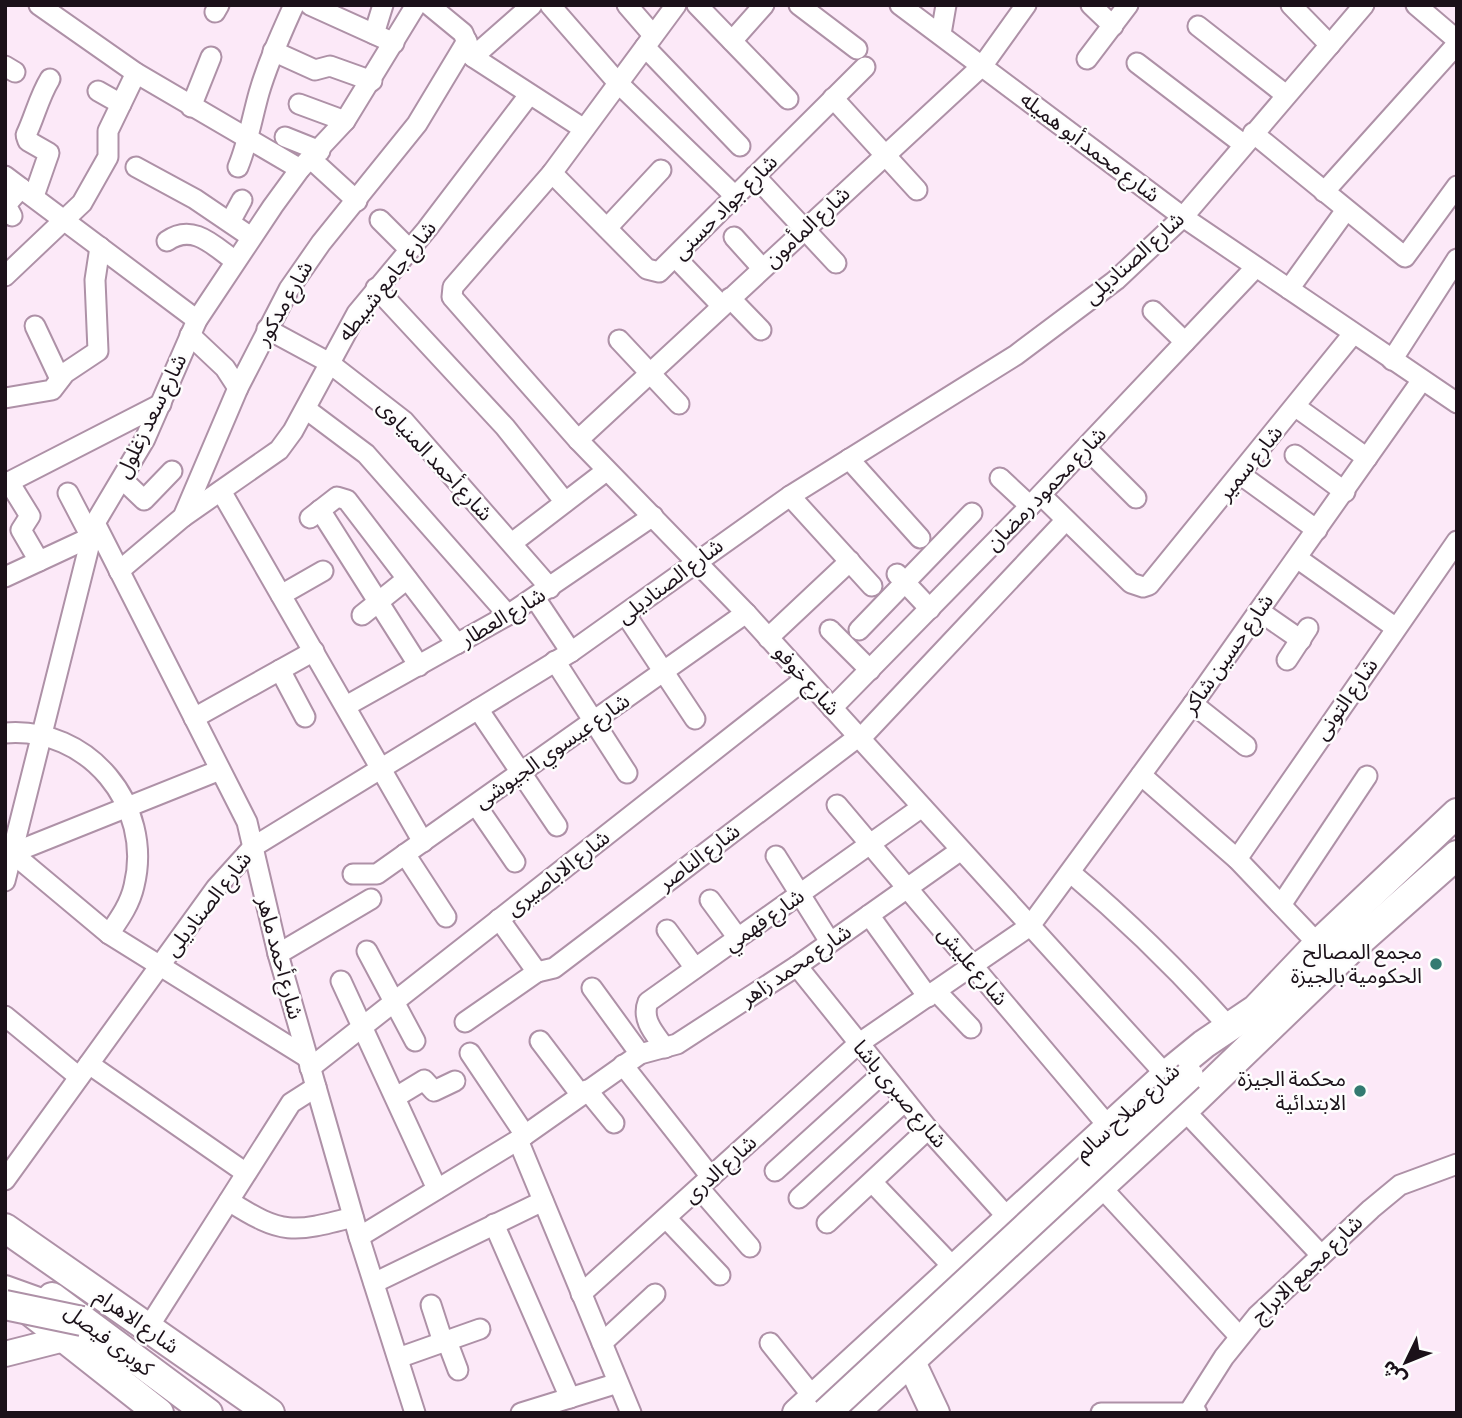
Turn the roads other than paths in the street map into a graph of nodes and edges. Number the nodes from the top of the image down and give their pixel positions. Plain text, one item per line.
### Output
1 (39, 5) edge
2 (294, 5) edge
3 (310, 5) edge
4 (383, 5) edge
5 (416, 5) edge
6 (429, 5) edge
7 (532, 5) edge
8 (550, 5) edge
9 (627, 5) edge
10 (676, 5) edge
11 (697, 5) edge
12 (764, 5) edge
13 (799, 5) edge
14 (900, 5) edge
15 (946, 5) edge
16 (1026, 5) edge
17 (1091, 5) edge
18 (1128, 5) edge
19 (1292, 5) edge
20 (1364, 5) edge
21 (1416, 5) edge
22 (1113, 26) junction
23 (1198, 26) dead end
24 (374, 34) junction
25 (941, 34) junction
26 (649, 41) junction
27 (732, 41) junction
28 (1457, 42) edge
29 (394, 43) junction
30 (1330, 45) junction
31 (470, 49) junction
32 (273, 51) junction
33 (211, 57) dead end
34 (1087, 59) dead end
35 (1137, 63) dead end
36 (982, 65) junction
37 (136, 73) junction
38 (50, 79) dead end
39 (372, 81) junction
40 (618, 83) junction
41 (98, 91) dead end
42 (529, 95) junction
43 (1286, 95) junction
44 (833, 98) junction
45 (788, 99) dead end
46 (121, 104) junction
47 (299, 104) dead end
48 (191, 107) junction
49 (345, 121) junction
50 (584, 129) junction
51 (285, 137) dead end
52 (1248, 138) junction
53 (249, 141) junction
54 (740, 146) dead end
55 (885, 155) junction
56 (311, 160) junction
57 (135, 167) dead end
58 (238, 167) dead end
59 (661, 170) dead end
60 (552, 173) junction
61 (754, 176) junction
62 (1457, 186) edge
63 (20, 187) edge
64 (917, 190) dead end
65 (1324, 192) junction
66 (734, 196) junction
67 (242, 200) dead end
68 (357, 201) junction
69 (1346, 210) junction
70 (12, 216) dead end
71 (1183, 218) junction
72 (66, 220) junction
73 (380, 220) dead end
74 (230, 222) junction
75 (607, 228) junction
76 (804, 229) junction
77 (251, 237) junction
78 (734, 237) dead end
79 (167, 241) dead end
80 (100, 247) junction
81 (409, 249) junction
82 (675, 257) junction
83 (235, 261) junction
84 (836, 262) dead end
85 (1456, 262) edge
86 (1256, 267) junction
87 (762, 268) junction
88 (5, 276) edge
89 (376, 288) junction
90 (1289, 289) junction
91 (726, 302) junction
92 (1153, 311) dead end
93 (35, 326) dead end
94 (194, 328) junction
95 (267, 329) junction
96 (761, 330) dead end
97 (1353, 334) junction
98 (619, 340) dead end
99 (1185, 342) junction
100 (1392, 360) junction
101 (328, 362) junction
102 (650, 373) junction
103 (60, 379) junction
104 (1422, 380) junction
105 (237, 388) junction
106 (5, 398) edge
107 (1457, 403) edge
108 (161, 404) junction
109 (679, 404) dead end
110 (1296, 407) junction
111 (306, 409) junction
112 (578, 440) junction
113 (189, 448) dead end
114 (1086, 448) junction
115 (1295, 455) dead end
116 (1367, 458) junction
117 (849, 459) junction
118 (205, 461) junction
119 (172, 471) dead end
120 (606, 471) junction
121 (1241, 475) junction
122 (1000, 478) dead end
123 (122, 479) junction
124 (7, 483) edge
125 (221, 491) junction
126 (1345, 492) junction
127 (68, 493) dead end
128 (790, 496) junction
129 (1136, 498) dead end
130 (1035, 500) junction
131 (565, 502) junction
132 (972, 513) dead end
133 (653, 516) junction
134 (183, 517) junction
135 (1066, 520) junction
136 (93, 530) junction
137 (1317, 530) junction
138 (920, 537) dead end
139 (1457, 541) edge
140 (512, 543) junction
141 (1297, 558) junction
142 (39, 561) junction
143 (850, 561) junction
144 (696, 562) junction
145 (119, 571) junction
146 (323, 571) dead end
147 (6, 575) edge
148 (900, 578) junction
149 (407, 579) junction
150 (872, 586) dead end
151 (542, 593) junction
152 (281, 594) junction
153 (379, 602) junction
154 (930, 609) junction
155 (1259, 611) junction
156 (746, 613) junction
157 (362, 615) dead end
158 (508, 615) junction
159 (626, 615) junction
160 (1396, 628) junction
161 (859, 629) dead end
162 (830, 630) dead end
163 (768, 638) junction
164 (457, 644) junction
165 (314, 651) junction
166 (563, 657) junction
167 (1287, 660) dead end
168 (419, 666) junction
169 (280, 670) junction
170 (870, 670) junction
171 (664, 671) junction
172 (806, 679) junction
173 (1193, 705) junction
174 (346, 706) junction
175 (832, 708) junction
176 (478, 709) junction
177 (304, 717) dead end
178 (194, 719) junction
179 (695, 719) dead end
180 (593, 721) junction
181 (5, 733) edge
182 (41, 734) junction
183 (859, 738) junction
184 (1246, 746) dead end
185 (382, 769) junction
186 (220, 770) junction
187 (521, 773) junction
188 (627, 773) dead end
189 (1141, 775) junction
190 (1367, 776) dead end
191 (476, 805) junction
192 (836, 805) dead end
193 (129, 807) junction
194 (922, 807) junction
195 (1456, 813) edge
196 (557, 827) dead end
197 (423, 842) junction
198 (870, 844) junction
199 (253, 847) junction
200 (961, 850) junction
201 (8, 852) edge
202 (405, 854) junction
203 (1457, 855) edge
204 (776, 856) dead end
205 (1237, 859) junction
206 (515, 862) dead end
207 (1071, 873) junction
208 (353, 874) dead end
209 (5, 881) edge
210 (907, 888) junction
211 (801, 895) junction
212 (371, 899) dead end
213 (710, 900) dead end
214 (1281, 905) junction
215 (869, 915) junction
216 (446, 917) dead end
217 (499, 919) junction
218 (1030, 926) junction
219 (667, 930) dead end
220 (109, 933) junction
221 (738, 938) junction
222 (830, 942) junction
223 (1318, 944) junction
224 (367, 951) dead end
225 (278, 954) junction
226 (797, 966) junction
227 (973, 966) junction
228 (159, 967) junction
229 (695, 968) junction
230 (537, 972) junction
231 (341, 981) dead end
232 (592, 988) dead end
233 (932, 994) junction
234 (396, 1001) junction
235 (1256, 1009) junction
236 (5, 1016) edge
237 (465, 1022) dead end
238 (363, 1026) junction
239 (1229, 1027) junction
240 (971, 1028) dead end
241 (415, 1041) dead end
242 (540, 1041) dead end
243 (858, 1044) junction
244 (665, 1048) junction
245 (470, 1053) dead end
246 (640, 1054) junction
247 (623, 1065) junction
248 (84, 1071) junction
249 (311, 1071) junction
250 (882, 1074) junction
251 (1177, 1076) junction
252 (455, 1081) dead end
253 (584, 1092) junction
254 (396, 1097) junction
255 (905, 1101) junction
256 (1184, 1110) junction
257 (614, 1123) dead end
258 (1110, 1127) junction
259 (928, 1129) junction
260 (522, 1137) junction
261 (1457, 1164) edge
262 (775, 1171) dead end
263 (246, 1172) junction
264 (5, 1180) edge
265 (872, 1182) junction
266 (705, 1183) junction
267 (1101, 1186) junction
268 (437, 1189) junction
269 (799, 1198) dead end
270 (229, 1201) junction
271 (542, 1201) junction
272 (353, 1217) junction
273 (666, 1217) junction
274 (1009, 1219) junction
275 (827, 1223) dead end
276 (494, 1224) junction
277 (5, 1228) edge
278 (359, 1237) junction
279 (750, 1247) dead end
280 (1321, 1255) junction
281 (955, 1269) junction
282 (5, 1275) edge
283 (720, 1275) dead end
284 (374, 1283) junction
285 (5, 1290) edge
286 (581, 1294) junction
287 (655, 1294) dead end
288 (923, 1298) junction
289 (53, 1301) junction
290 (5, 1305) edge
291 (431, 1306) dead end
292 (148, 1328) junction
293 (480, 1329) dead end
294 (73, 1330) junction
295 (1240, 1336) junction
296 (881, 1337) junction
297 (936, 1339) junction
298 (445, 1341) junction
299 (602, 1343) junction
300 (770, 1343) dead end
301 (5, 1354) edge
302 (398, 1359) junction
303 (911, 1362) junction
304 (458, 1370) dead end
305 (618, 1383) junction
306 (570, 1398) junction
307 (812, 1408) edge
308 (1189, 1412) edge
309 (159, 1413) edge
310 (193, 1413) edge
311 (208, 1413) edge
312 (270, 1413) edge
313 (415, 1413) edge
314 (521, 1413) edge
315 (631, 1413) edge
316 (854, 1413) edge
317 (935, 1413) edge
318 (1101, 1413) edge
319 (1197, 1413) edge

1 - 37 street
2 - 32 street
3 - 24 street
4 - 24 street
5 - 29 street, شارع سعد زغلول
6 - 31 street
7 - 31 street, شارع مدكور
8 - 40 street
9 - 26 street
10 - 26 street
11 - 27 street
12 - 27 street
13 - 44 street, شارع جواد حسنى
14 - 25 street, شارع محمد أبو هميله
15 - 25 street
16 - 36 street, شارع المأمون
17 - 22 street
18 - 22 street
19 - 30 street
20 - 30 street, شارع الصناديلى
21 - 28 street
22 - 34 street
23 - 43 street
24 - 29 street
25 - 36 street, شارع محمد أبو هميله
26 - 40 street
26 - 54 street
27 - 45 street
28 - 65 street
29 - 39 street, شارع سعد زغلول
30 - 43 street, شارع الصناديلى
31 - 42 street
31 - 68 street, شارع مدكور
32 - 39 street
32 - 53 street
33 - 48 street
35 - 52 street
36 - 55 street, شارع المأمون
36 - 71 street, شارع محمد أبو هميله
37 - 46 street
37 - 48 street
38 - 63 street
39 - 49 street, شارع سعد زغلول
40 - 50 street
40 - 66 street
41 - 46 street
42 - 50 street
42 - 81 street, شارع جامع شبيطه
43 - 52 street, شارع الصناديلى
44 - 55 street
44 - 61 street, شارع جواد حسنى
46 - 72 street
47 - 49 street
48 - 53 street
49 - 56 street, شارع سعد زغلول
50 - 60 street
51 - 56 street
52 - 65 street
52 - 71 street, شارع الصناديلى
53 - 56 street
53 - 58 street
55 - 64 street
55 - 76 street, شارع المأمون
56 - 68 street
56 - 77 street, شارع سعد زغلول
57 - 74 street
59 - 75 street
60 - 75 street, شارع جواد حسنى
60 - 112 street, شارع خوفو
61 - 66 street, شارع جواد حسنى
61 - 76 street
62 - 69 street
63 - 70 street
63 - 72 street
65 - 69 street
66 - 82 street, شارع جواد حسنى
67 - 74 street
68 - 95 street, شارع مدكور
69 - 90 street
71 - 86 street, شارع محمد أبو هميله
71 - 117 street, شارع الصناديلى
72 - 80 street
72 - 88 street
73 - 81 street
74 - 77 street
75 - 82 street, شارع جواد حسنى
76 - 84 street
76 - 87 street, شارع المأمون
77 - 83 street, شارع سعد زغلول
78 - 87 street
79 - 83 street
80 - 94 street
80 - 103 street
81 - 89 street, شارع جامع شبيطه
82 - 91 street
83 - 94 street, شارع سعد زغلول
85 - 100 street
86 - 90 street, شارع محمد أبو هميله
86 - 99 street, شارع محمود رمضان
87 - 91 street, شارع المأمون
89 - 101 street, شارع جامع شبيطه
89 - 131 street
90 - 97 street, شارع محمد أبو هميله
91 - 96 street
91 - 102 street, شارع المأمون
92 - 99 street
93 - 103 street
94 - 105 street
94 - 108 street, شارع سعد زغلول
95 - 101 street, شارع أحمد المنياوى
95 - 105 street, شارع مدكور
97 - 100 street, شارع محمد أبو هميله
97 - 110 street, شارع سمير
98 - 102 street
99 - 114 street, شارع محمود رمضان
100 - 104 street, شارع محمد أبو هميله
101 - 111 street, شارع جامع شبيطه
101 - 140 street, شارع أحمد المنياوى
102 - 109 street
102 - 112 street, شارع المأمون
103 - 106 street
104 - 107 street, شارع محمد أبو هميله
104 - 116 street, شارع حسين شاكر
105 - 118 street, شارع مدكور
108 - 123 street, شارع سعد زغلول
108 - 124 street
110 - 116 street
110 - 121 street, شارع سمير
111 - 125 street, شارع جامع شبيطه
111 - 158 street
112 - 120 street, شارع خوفو
113 - 118 street
114 - 129 street
114 - 130 street, شارع محمود رمضان
115 - 126 street
116 - 126 street, شارع حسين شاكر
117 - 128 street, شارع الصناديلى
117 - 138 street
118 - 134 street, شارع مدكور
119 - 123 street
120 - 131 street
120 - 133 street, شارع خوفو
121 - 135 street, شارع سمير
121 - 137 street
122 - 130 street
123 - 136 street, شارع سعد زغلول
124 - 142 street
125 - 134 street, شارع جامع شبيطه
125 - 152 street
126 - 137 street, شارع حسين شاكر
127 - 136 street, شارع أحمد ماهر
128 - 143 street
128 - 144 street, شارع الصناديلى
130 - 135 street
130 - 154 street, شارع محمود رمضان
131 - 140 street
132 - 148 street
133 - 144 street, شارع خوفو
133 - 151 street, شارع العطار
134 - 145 street, شارع مدكور
135 - 183 street, شارع الناصر
136 - 142 street
136 - 145 street, شارع أحمد ماهر
136 - 182 street, شارع سعد زغلول
137 - 141 street, شارع حسين شاكر
139 - 160 street, شارع التونى
140 - 151 street, شارع أحمد المنياوى
141 - 155 street, شارع حسين شاكر
141 - 160 street
142 - 147 street
143 - 150 street
143 - 163 street
144 - 156 street, شارع خوفو
144 - 159 street, شارع الصناديلى
145 - 178 street, شارع أحمد ماهر
146 - 152 street
148 - 154 street
148 - 161 street
149 - 153 street
149 - 153 street
149 - 164 street
151 - 158 street, شارع العطار
151 - 166 street, شارع أحمد المنياوى
152 - 165 street
153 - 157 street
153 - 168 street
154 - 170 street, شارع محمود رمضان
155 - 167 street
155 - 173 street, شارع حسين شاكر
156 - 163 street, شارع خوفو
156 - 171 street, شارع عيسوي الجيوشى
158 - 164 street, شارع العطار
159 - 166 street, شارع الصناديلى
159 - 171 street
160 - 205 street, شارع التونى
162 - 170 street
163 - 172 street, شارع خوفو
164 - 168 street, شارع العطار
165 - 169 street
165 - 174 street
166 - 176 street, شارع الصناديلى
166 - 180 street, شارع أحمد المنياوى
168 - 174 street, شارع العطار
169 - 177 street
169 - 178 street
170 - 175 street, شارع محمود رمضان
171 - 179 street
171 - 180 street, شارع عيسوي الجيوشى
172 - 175 street, شارع خوفو
172 - 217 street, شارع الاباصيرى
173 - 184 street
173 - 189 street, شارع حسين شاكر
174 - 185 street
175 - 183 street, شارع خوفو
176 - 185 street, شارع الصناديلى
176 - 187 street
178 - 186 street, شارع أحمد ماهر
180 - 187 street, شارع عيسوي الجيوشى
180 - 188 street, شارع أحمد المنياوى
181 - 182 street
182 - 193 street
182 - 201 street, شارع سعد زغلول
183 - 194 street, شارع خوفو
183 - 230 street, شارع الناصر
185 - 197 street
185 - 199 street, شارع الصناديلى
186 - 193 street
186 - 199 street, شارع أحمد ماهر
187 - 191 street, شارع عيسوي الجيوشى
187 - 196 street
189 - 205 street
189 - 207 street, شارع حسين شاكر
190 - 214 street
191 - 197 street, شارع عيسوي الجيوشى
191 - 206 street
192 - 198 street, شارع عليش
193 - 201 street
193 - 220 street
194 - 198 street, شارع فهمي
194 - 200 street, شارع خوفو
195 - 223 highway, شارع صلاح سالم
197 - 202 street, شارع عيسوي الجيوشى
198 - 210 street, شارع عليش
198 - 211 street, شارع فهمي
199 - 225 street, شارع أحمد ماهر
199 - 228 street, شارع الصناديلى
200 - 210 street, شارع محمد زاهر
200 - 218 street, شارع خوفو
201 - 209 street, شارع سعد زغلول
201 - 220 street
202 - 208 street, شارع عيسوي الجيوشى
202 - 216 street
203 - 256 highway, شارع صلاح سالم
204 - 211 street
205 - 214 street
207 - 218 street, شارع حسين شاكر
207 - 239 street
210 - 215 street, شارع محمد زاهر
210 - 227 street, شارع عليش
211 - 221 street, شارع فهمي
211 - 222 street
212 - 225 street
213 - 221 street
214 - 223 street
215 - 222 street, شارع محمد زاهر
215 - 233 street
217 - 230 street
217 - 234 street, شارع الاباصيرى
218 - 227 street, شارع حسين شاكر
218 - 251 street, شارع خوفو
219 - 229 street
220 - 228 street
221 - 229 street, شارع فهمي
222 - 226 street, شارع محمد زاهر
223 - 235 highway, شارع صلاح سالم
224 - 234 street
225 - 249 street, شارع أحمد ماهر
226 - 243 street, شارع صبرى باشا
226 - 244 street, شارع محمد زاهر
227 - 233 street, شارع حسين شاكر
227 - 258 street, شارع عليش
228 - 248 street, شارع الصناديلى
228 - 249 street
229 - 244 street, شارع فهمي
230 - 237 street, شارع الناصر
231 - 238 street
232 - 246 street
233 - 240 street
233 - 243 street, شارع الدرى
234 - 238 street, شارع الاباصيرى
234 - 241 street
235 - 239 highway, شارع صلاح سالم
235 - 251 highway
236 - 248 street
238 - 249 street, شارع الاباصيرى
238 - 254 street
239 - 251 highway, شارع صلاح سالم
242 - 253 street
243 - 250 street, شارع صبرى باشا
243 - 266 street, شارع الدرى
244 - 246 street, شارع محمد زاهر
245 - 260 street
246 - 247 street, شارع محمد زاهر
247 - 253 street, شارع محمد زاهر
247 - 266 street
248 - 263 street
248 - 264 street, شارع الصناديلى
249 - 263 street, شارع الاباصيرى
249 - 272 street, شارع أحمد ماهر
250 - 255 street, شارع صبرى باشا
250 - 262 street
251 - 258 highway, شارع صلاح سالم
251 - 307 highway, bridge
252 - 254 street
253 - 257 street
253 - 260 street, شارع محمد زاهر
254 - 268 street
255 - 259 street, شارع صبرى باشا
255 - 269 street
256 - 267 highway, شارع صلاح سالم
256 - 280 street
258 - 274 highway, شارع صلاح سالم
259 - 265 street
259 - 274 street, شارع صبرى باشا
260 - 268 street, شارع محمد زاهر
260 - 271 street
261 - 280 street, شارع مجمع الابراج
263 - 270 street, شارع الاباصيرى
265 - 275 street
265 - 281 street
266 - 273 street, شارع الدرى
266 - 279 street
267 - 295 street
267 - 297 highway, شارع صلاح سالم
268 - 278 street, شارع محمد زاهر
270 - 272 street
270 - 292 street, شارع الاباصيرى
271 - 276 street
271 - 286 street
272 - 278 street, شارع أحمد ماهر
273 - 283 street
273 - 286 street, شارع الدرى
274 - 281 highway, شارع صلاح سالم
276 - 284 street
276 - 306 street
277 - 292 highway, شارع الاهرام
278 - 284 street, شارع أحمد ماهر
280 - 295 street, شارع مجمع الابراج
281 - 288 highway, شارع صلاح سالم
282 - 289 main road, كوبرى فيصل
284 - 302 street, شارع أحمد ماهر
285 - 289 main road
285 - 294 highway
286 - 299 street
287 - 299 street
288 - 296 highway, شارع صلاح سالم
288 - 297 highway
289 - 294 highway, كوبرى فيصل
289 - 310 highway
290 - 294 highway, bridge
291 - 298 street
292 - 312 highway, شارع الاهرام
293 - 298 street
294 - 301 main road
294 - 309 highway
294 - 311 highway, كوبرى فيصل
295 - 308 street, شارع مجمع الابراج
296 - 303 highway
296 - 307 highway, شارع صلاح سالم
297 - 303 highway, شارع صلاح سالم
298 - 302 street
298 - 304 street
299 - 305 street
300 - 307 street
302 - 313 street, شارع أحمد ماهر
303 - 316 highway, شارع صلاح سالم
303 - 317 highway
305 - 306 street
305 - 315 street
306 - 314 street
308 - 318 street
308 - 319 street

